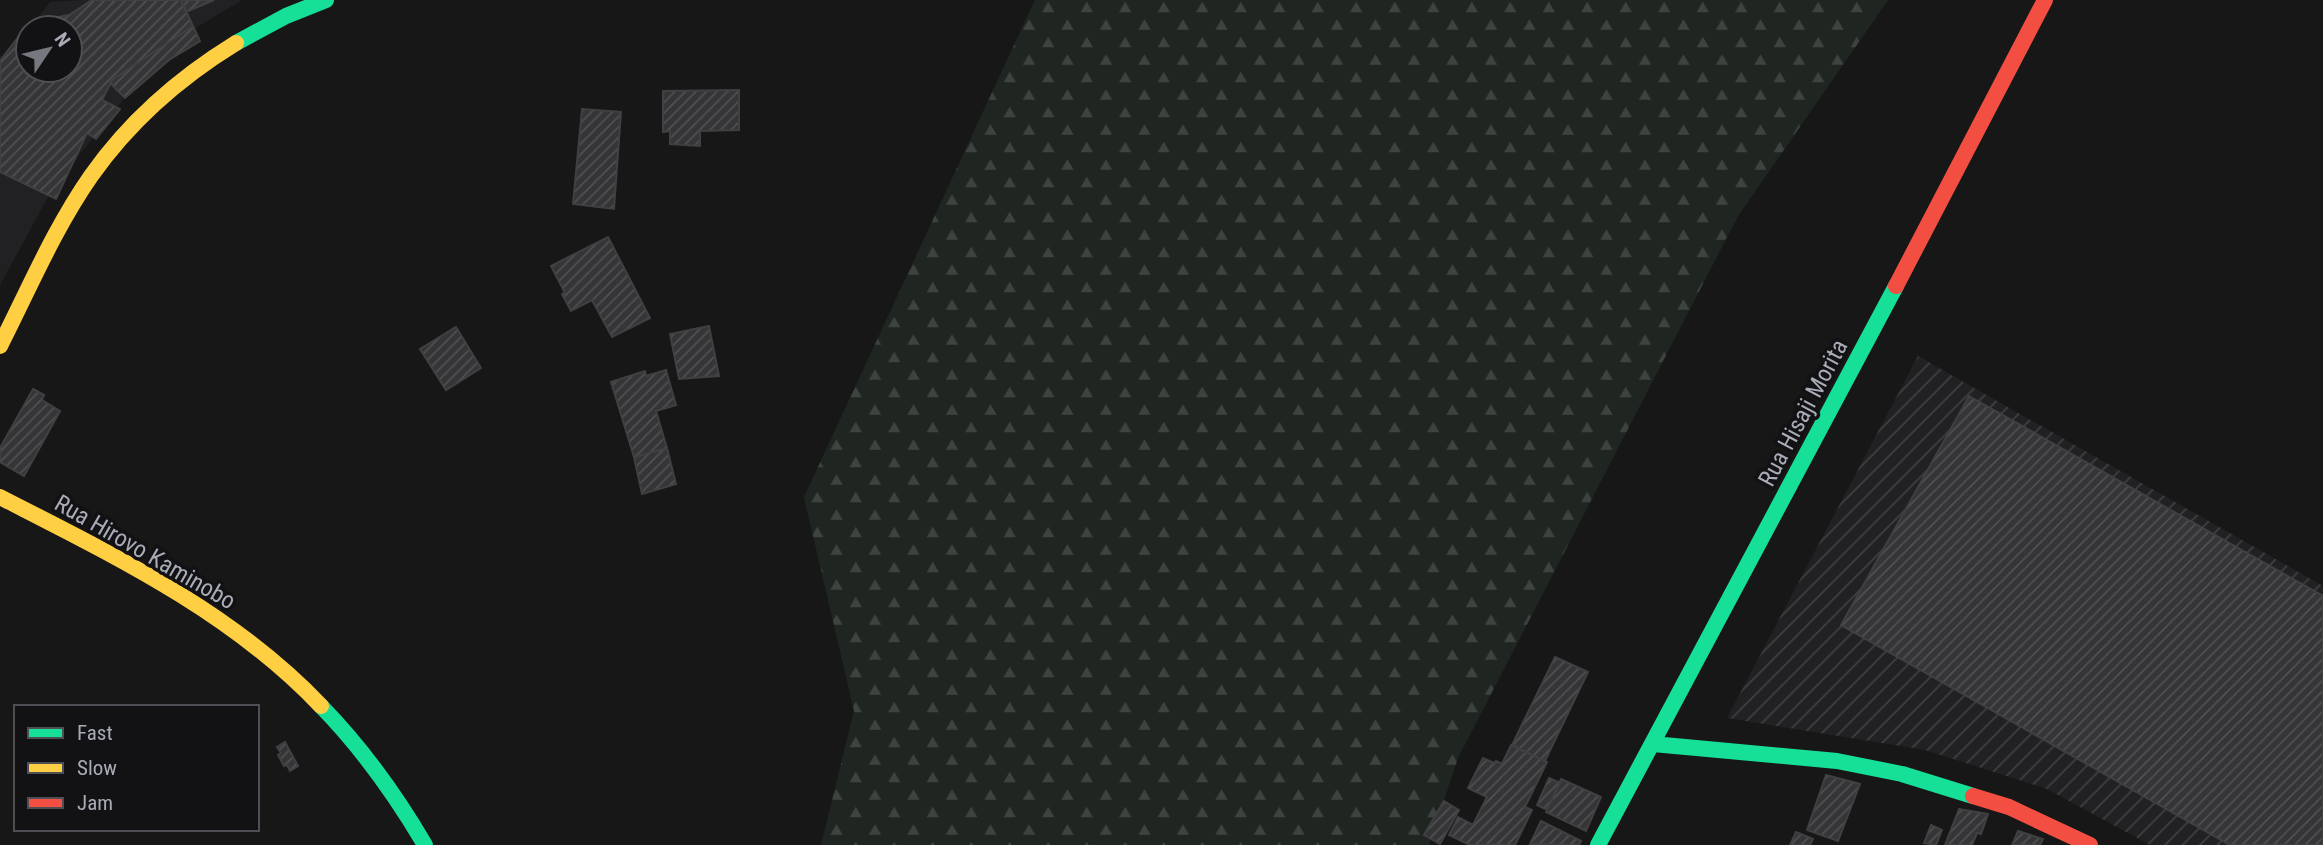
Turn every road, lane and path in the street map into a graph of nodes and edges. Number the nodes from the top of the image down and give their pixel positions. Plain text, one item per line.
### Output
1 (326, 0) edge
2 (2045, 0) edge
3 (0, 346) edge
4 (0, 497) edge
5 (1653, 744) junction
6 (425, 845) edge
7 (1598, 845) edge
8 (2090, 845) edge

1 - 3 street
2 - 5 street, Rua Hisaji Morita
4 - 6 street, Rua Hirovo Kaminobo
5 - 7 street, Rua Hisaji Morita
5 - 8 street

